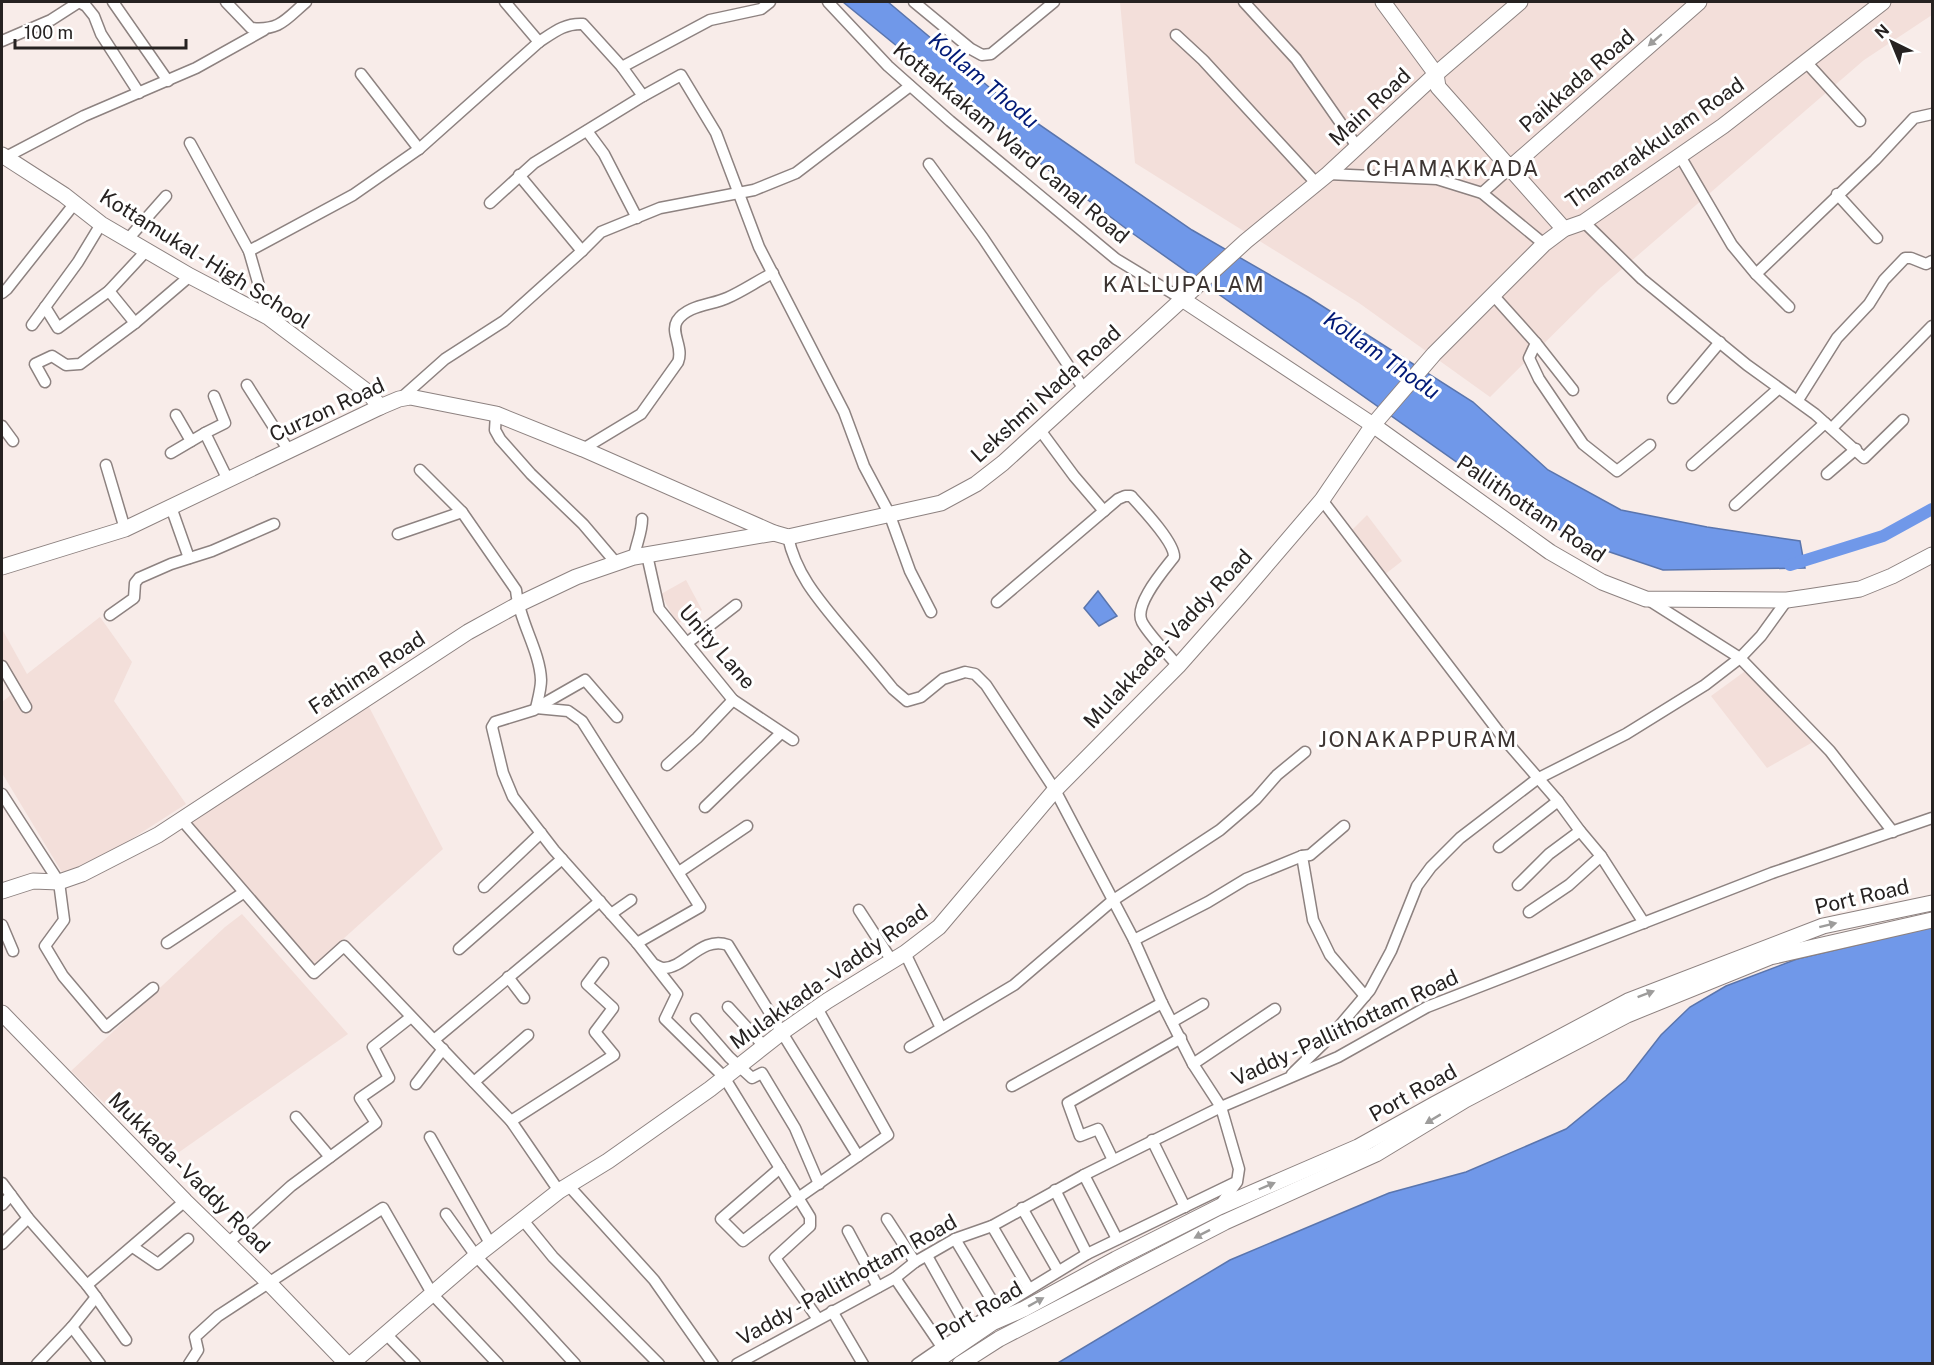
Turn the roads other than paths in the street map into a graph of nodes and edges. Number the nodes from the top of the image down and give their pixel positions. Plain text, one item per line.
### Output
1 (114, 2) edge
2 (225, 2) edge
3 (306, 2) edge
4 (505, 2) edge
5 (771, 2) edge
6 (828, 2) edge
7 (914, 2) edge
8 (1054, 2) edge
9 (1244, 2) edge
10 (1383, 2) edge
11 (1520, 2) edge
12 (1699, 2) edge
13 (1883, 2) edge
14 (264, 30) junction
15 (1176, 34) dead end
16 (2, 41) edge
17 (539, 42) junction
18 (1806, 62) junction
19 (622, 67) junction
20 (1436, 74) junction
21 (361, 75) dead end
22 (168, 81) junction
23 (910, 86) junction
24 (139, 93) junction
25 (643, 96) junction
26 (1932, 114) edge
27 (1860, 121) dead end
28 (587, 131) junction
29 (190, 143) dead end
30 (1358, 148) junction
31 (419, 149) junction
32 (1680, 156) junction
33 (3, 157) edge
34 (929, 164) dead end
35 (1510, 168) junction
36 (519, 175) junction
37 (1322, 179) junction
38 (738, 193) junction
39 (1482, 193) junction
40 (1837, 195) junction
41 (166, 196) dead end
42 (75, 203) junction
43 (490, 203) dead end
44 (636, 218) junction
45 (1584, 222) junction
46 (101, 224) junction
47 (1564, 229) junction
48 (1877, 238) dead end
49 (128, 239) junction
50 (1545, 244) junction
51 (147, 250) junction
52 (249, 251) junction
53 (582, 251) junction
54 (1932, 261) edge
55 (772, 273) junction
56 (1756, 274) junction
57 (190, 276) junction
58 (109, 291) junction
59 (2, 293) edge
60 (1187, 295) junction
61 (1493, 295) junction
62 (45, 307) junction
63 (1789, 307) dead end
64 (268, 317) junction
65 (135, 322) junction
66 (32, 325) dead end
67 (1932, 326) edge
68 (1720, 342) junction
69 (1536, 343) junction
70 (45, 382) dead end
71 (247, 385) dead end
72 (1084, 389) junction
73 (1778, 389) junction
74 (1573, 390) dead end
75 (214, 396) dead end
76 (1673, 398) dead end
77 (399, 399) junction
78 (1798, 400) junction
79 (380, 407) junction
80 (496, 414) junction
81 (176, 415) dead end
82 (1903, 420) dead end
83 (1376, 421) junction
84 (1829, 425) junction
85 (2, 426) edge
86 (1040, 430) junction
87 (205, 434) junction
88 (13, 441) dead end
89 (192, 441) junction
90 (1650, 445) dead end
91 (583, 449) junction
92 (1856, 449) junction
93 (289, 451) junction
94 (171, 453) dead end
95 (106, 465) dead end
96 (1692, 465) dead end
97 (420, 470) dead end
98 (1827, 474) dead end
99 (228, 480) junction
100 (1322, 500) junction
101 (1735, 505) dead end
102 (171, 507) junction
103 (1104, 511) junction
104 (462, 512) junction
105 (889, 513) junction
106 (642, 519) dead end
107 (274, 524) dead end
108 (125, 529) junction
109 (398, 534) dead end
110 (781, 535) junction
111 (1932, 555) edge
112 (640, 556) junction
113 (189, 558) junction
114 (617, 564) junction
115 (2, 567) edge
116 (1646, 598) junction
117 (1787, 600) junction
118 (997, 602) dead end
119 (517, 605) junction
120 (736, 605) dead end
121 (931, 612) dead end
122 (110, 615) dead end
123 (687, 643) junction
124 (1740, 658) junction
125 (2, 666) edge
126 (1178, 666) junction
127 (733, 700) junction
128 (26, 707) dead end
129 (536, 708) junction
130 (617, 717) dead end
131 (781, 733) junction
132 (793, 740) dead end
133 (1305, 752) dead end
134 (667, 765) dead end
135 (1537, 779) junction
136 (1055, 790) junction
137 (2, 794) edge
138 (1558, 801) junction
139 (705, 807) dead end
140 (1932, 818) edge
141 (181, 819) junction
142 (747, 826) dead end
143 (1344, 826) dead end
144 (1580, 831) junction
145 (1893, 832) junction
146 (541, 833) junction
147 (1499, 847) dead end
148 (1302, 856) junction
149 (1601, 856) junction
150 (562, 859) junction
151 (679, 872) junction
152 (59, 882) junction
153 (1518, 885) dead end
154 (484, 887) dead end
155 (2, 891) edge
156 (243, 893) junction
157 (631, 900) dead end
158 (600, 901) junction
159 (1112, 901) junction
160 (1932, 903) edge
161 (859, 910) dead end
162 (1529, 912) dead end
163 (611, 914) junction
164 (1932, 920) edge
165 (1644, 923) junction
166 (2, 925) edge
167 (1134, 940) junction
168 (167, 943) dead end
169 (637, 943) junction
170 (459, 949) dead end
171 (13, 951) dead end
172 (898, 957) junction
173 (603, 963) dead end
174 (654, 964) junction
175 (508, 977) junction
176 (153, 988) dead end
177 (1365, 996) junction
178 (524, 998) dead end
179 (1162, 1003) junction
180 (1203, 1004) dead end
181 (728, 1007) dead end
182 (817, 1008) junction
183 (1275, 1009) dead end
184 (2, 1013) edge
185 (411, 1017) junction
186 (696, 1019) dead end
187 (1172, 1022) junction
188 (941, 1028) junction
189 (781, 1033) junction
190 (528, 1035) dead end
191 (1181, 1038) junction
192 (434, 1040) junction
193 (764, 1046) junction
194 (910, 1047) dead end
195 (443, 1049) junction
196 (1193, 1064) junction
197 (738, 1066) junction
198 (724, 1077) junction
199 (1288, 1078) junction
200 (474, 1083) junction
201 (416, 1084) dead end
202 (1012, 1086) dead end
203 (1221, 1107) junction
204 (296, 1117) dead end
205 (511, 1121) junction
206 (429, 1137) dead end
207 (1152, 1140) junction
208 (858, 1156) junction
209 (330, 1157) junction
210 (1113, 1160) junction
211 (780, 1168) junction
212 (1084, 1175) junction
213 (1237, 1182) junction
214 (2, 1183) edge
215 (819, 1184) junction
216 (563, 1188) junction
217 (1055, 1190) junction
218 (11, 1195) junction
219 (798, 1198) junction
220 (185, 1201) junction
221 (2, 1205) edge
222 (1185, 1207) junction
223 (1219, 1207) junction
224 (1022, 1208) junction
225 (446, 1214) dead end
226 (28, 1218) junction
227 (522, 1219) junction
228 (887, 1219) dead end
229 (1225, 1222) junction
230 (992, 1226) junction
231 (848, 1231) dead end
232 (188, 1239) dead end
233 (954, 1239) junction
234 (1118, 1239) junction
235 (228, 1243) junction
236 (2, 1244) edge
237 (490, 1245) junction
238 (133, 1247) junction
239 (1087, 1254) junction
240 (476, 1256) junction
241 (927, 1256) junction
242 (915, 1262) junction
243 (1058, 1271) junction
244 (895, 1278) junction
245 (270, 1284) junction
246 (87, 1285) junction
247 (878, 1287) junction
248 (1029, 1289) junction
249 (433, 1295) junction
250 (96, 1297) junction
251 (997, 1309) junction
252 (832, 1311) junction
253 (818, 1318) junction
254 (72, 1327) junction
255 (968, 1329) junction
256 (386, 1334) junction
257 (126, 1340) dead end
258 (942, 1347) junction
259 (37, 1364) edge
260 (100, 1364) edge
261 (189, 1364) edge
262 (349, 1364) edge
263 (415, 1364) edge
264 (498, 1364) edge
265 (575, 1364) edge
266 (659, 1364) edge
267 (712, 1364) edge
268 (737, 1364) edge
269 (863, 1364) edge
270 (917, 1364) edge
271 (932, 1364) edge
272 (960, 1364) edge

1 - 22 street
2 - 14 street
3 - 14 street
4 - 17 street
5 - 19 street
6 - 23 street, Kottakkakam Ward Canal Road
7 - 8 street
9 - 30 street
10 - 20 street
11 - 20 street, Main Road
12 -> 35 street, Paikkada Road
13 - 18 street, Thamarakkulam Road
14 - 22 street
15 - 37 street
16 - 24 street
17 - 19 street
17 - 31 street
18 - 27 street
18 - 32 street, Thamarakkulam Road
19 - 25 street
20 - 30 street, Main Road
20 - 35 street
21 - 31 street
22 - 24 street
23 - 38 street
23 - 60 street, Kottakkakam Ward Canal Road
24 - 33 street
25 - 28 street
25 - 38 street
26 - 40 street
28 - 36 street
28 - 44 street
29 - 52 street
30 - 37 street, Main Road
31 - 52 street
32 - 45 street, Thamarakkulam Road
32 - 56 street
33 - 42 street, Kottamukal - High School
34 - 72 street
35 - 39 street
35 - 47 street
36 - 43 street
36 - 53 street
37 - 39 street
37 - 60 street, Main Road
38 - 44 street
38 - 55 street
39 - 50 street
40 - 48 street
40 - 56 street
41 - 49 street
42 - 46 street, Kottamukal - High School
42 - 59 street
44 - 53 street
45 - 47 street, Thamarakkulam Road
45 - 68 street
46 - 49 street, Kottamukal - High School
46 - 62 street
47 - 50 street, Thamarakkulam Road
49 - 51 street, Kottamukal - High School
50 - 61 street, Thamarakkulam Road
51 - 57 street, Kottamukal - High School
51 - 58 street
52 - 64 street
53 - 77 street
54 - 78 street
55 - 91 street
55 - 105 street
56 - 63 street
57 - 64 street, Kottamukal - High School
57 - 65 street
58 - 62 street
58 - 65 street
60 - 72 street, Lekshmi Nada Road
60 - 83 street, Pallithottam Road
61 - 69 street
61 - 83 street, Thamarakkulam Road
62 - 66 street
64 - 79 street, Kottamukal - High School
65 - 70 street
67 - 84 street
68 - 73 street
68 - 76 street
69 - 74 street
69 - 90 street
71 - 93 street
72 - 86 street, Lekshmi Nada Road
73 - 78 street
73 - 96 street
75 - 87 street
77 - 79 street, Curzon Road
77 - 80 street, Curzon Road
78 - 84 street
79 - 93 street, Curzon Road
80 - 91 street, Curzon Road
80 - 114 street
81 - 89 street
82 - 92 street
83 - 100 street, Mulakkada - Vaddy Road
83 - 116 street, Pallithottam Road
84 - 92 street
84 - 101 street
85 - 88 street
86 - 103 street
86 - 105 street, Lekshmi Nada Road
87 - 89 street
87 - 99 street
89 - 94 street
91 - 110 street, Curzon Road
92 - 98 street
93 - 99 street, Curzon Road
95 - 108 street
97 - 104 street
99 - 102 street, Curzon Road
100 - 126 street, Mulakkada - Vaddy Road
100 - 135 street
102 - 108 street, Curzon Road
102 - 113 street
103 - 118 street
103 - 126 street
104 - 109 street
104 - 119 street
105 - 110 street, Lekshmi Nada Road
105 - 121 street
106 - 112 street
107 - 113 street
108 - 115 street, Curzon Road
110 - 112 street, Fathima Road
110 - 136 street
111 - 117 street, Pallithottam Road
112 - 114 street, Fathima Road
112 - 123 street, Unity Lane
113 - 122 street
114 - 119 street, Fathima Road
116 - 117 street, Pallithottam Road
116 - 124 street
117 - 124 street
119 - 129 street
119 - 141 street, Fathima Road
120 - 123 street
123 - 127 street, Unity Lane
124 - 135 street
124 - 145 street
125 - 128 street
126 - 136 street, Mulakkada - Vaddy Road
127 - 131 street, Unity Lane
127 - 134 street
129 - 130 street
129 - 146 street
129 - 151 street
131 - 132 street, Unity Lane
131 - 139 street
133 - 159 street
135 - 138 street
135 - 177 street
136 - 159 street
136 - 172 street, Mulakkada - Vaddy Road
137 - 152 street
138 - 144 street
138 - 147 street
140 - 145 street, Vaddy - Pallithottam Road
141 - 152 street, Fathima Road
141 - 156 street
142 - 151 street
143 - 148 street
144 - 149 street
144 - 153 street
145 - 165 street, Vaddy - Pallithottam Road
146 - 150 street
146 - 154 street
148 - 167 street
148 - 177 street
149 - 162 street
149 - 165 street
150 - 158 street
150 - 170 street
151 - 169 street
152 - 155 street, Fathima Road
152 - 176 street
156 - 168 street
156 - 185 street
157 - 163 street
158 - 163 street
158 - 175 street
159 - 167 street
159 - 188 street
223 -> 160 street, Port Road
161 - 172 street
163 - 169 street
164 -> 229 street, Port Road
165 - 199 street, Vaddy - Pallithottam Road
166 - 171 street
167 - 179 street
169 - 174 street
172 - 182 street, Mulakkada - Vaddy Road
172 - 188 street
173 - 205 street
174 - 189 street
174 - 198 street
175 - 178 street
175 - 192 street
177 - 199 street
179 - 187 street
179 - 202 street
180 - 187 street
181 - 193 street
182 - 189 street, Mulakkada - Vaddy Road
182 - 208 street
183 - 196 street
184 - 220 street, Mukkada - Vaddy Road
185 - 192 street
185 - 209 street
186 - 197 street
187 - 191 street
188 - 194 street
189 - 193 street, Mulakkada - Vaddy Road
189 - 208 street
190 - 200 street
191 - 196 street
191 - 210 street
192 - 195 street
193 - 197 street, Mulakkada - Vaddy Road
195 - 200 street
195 - 201 street
196 - 203 street
197 - 198 street, Mulakkada - Vaddy Road
197 - 215 street
198 - 211 street
198 - 216 street, Mulakkada - Vaddy Road
199 - 203 street, Vaddy - Pallithottam Road
200 - 205 street
203 - 207 street, Vaddy - Pallithottam Road
203 - 213 street
204 - 209 street
205 - 216 street
206 - 237 street
207 - 210 street, Vaddy - Pallithottam Road
207 - 222 street
208 - 215 street
209 - 235 street
210 - 212 street, Vaddy - Pallithottam Road
211 - 219 street
211 - 219 street
212 - 217 street, Vaddy - Pallithottam Road
212 - 234 street
213 - 222 street
213 - 223 street
214 - 218 street
215 - 219 street
216 - 227 street, Mulakkada - Vaddy Road
216 - 267 street
217 - 224 street, Vaddy - Pallithottam Road
217 - 239 street
218 - 221 street
218 - 226 street
219 - 253 street
220 - 235 street, Mukkada - Vaddy Road
220 - 238 street
222 - 234 street
223 - 229 street
271 -> 223 street, Port Road
224 - 230 street, Vaddy - Pallithottam Road
224 - 243 street
225 - 240 street
226 - 236 street
226 - 246 street
227 - 237 street, Mulakkada - Vaddy Road
227 - 266 street
228 - 242 street
229 -> 272 street, Port Road
230 - 233 street, Vaddy - Pallithottam Road
230 - 248 street
231 - 247 street
232 - 238 street
233 - 241 street, Vaddy - Pallithottam Road
233 - 251 street
234 - 239 street
235 - 245 street, Mukkada - Vaddy Road
237 - 240 street, Mulakkada - Vaddy Road
238 - 246 street
239 - 243 street
240 - 249 street, Mulakkada - Vaddy Road
240 - 265 street
241 - 242 street, Vaddy - Pallithottam Road
241 - 255 street
242 - 244 street, Vaddy - Pallithottam Road
243 - 248 street
244 - 247 street, Vaddy - Pallithottam Road
244 - 258 street
245 - 249 street
245 - 261 street
245 - 262 street, Mukkada - Vaddy Road
246 - 250 street
247 - 252 street, Vaddy - Pallithottam Road
248 - 251 street
249 - 256 street, Mulakkada - Vaddy Road
249 - 264 street
250 - 254 street
250 - 257 street
251 - 255 street
252 - 253 street, Vaddy - Pallithottam Road
252 - 269 street
253 - 268 street, Vaddy - Pallithottam Road
254 - 259 street
254 - 260 street
255 - 258 street
256 - 262 street, Mulakkada - Vaddy Road
256 - 263 street
258 - 270 street

